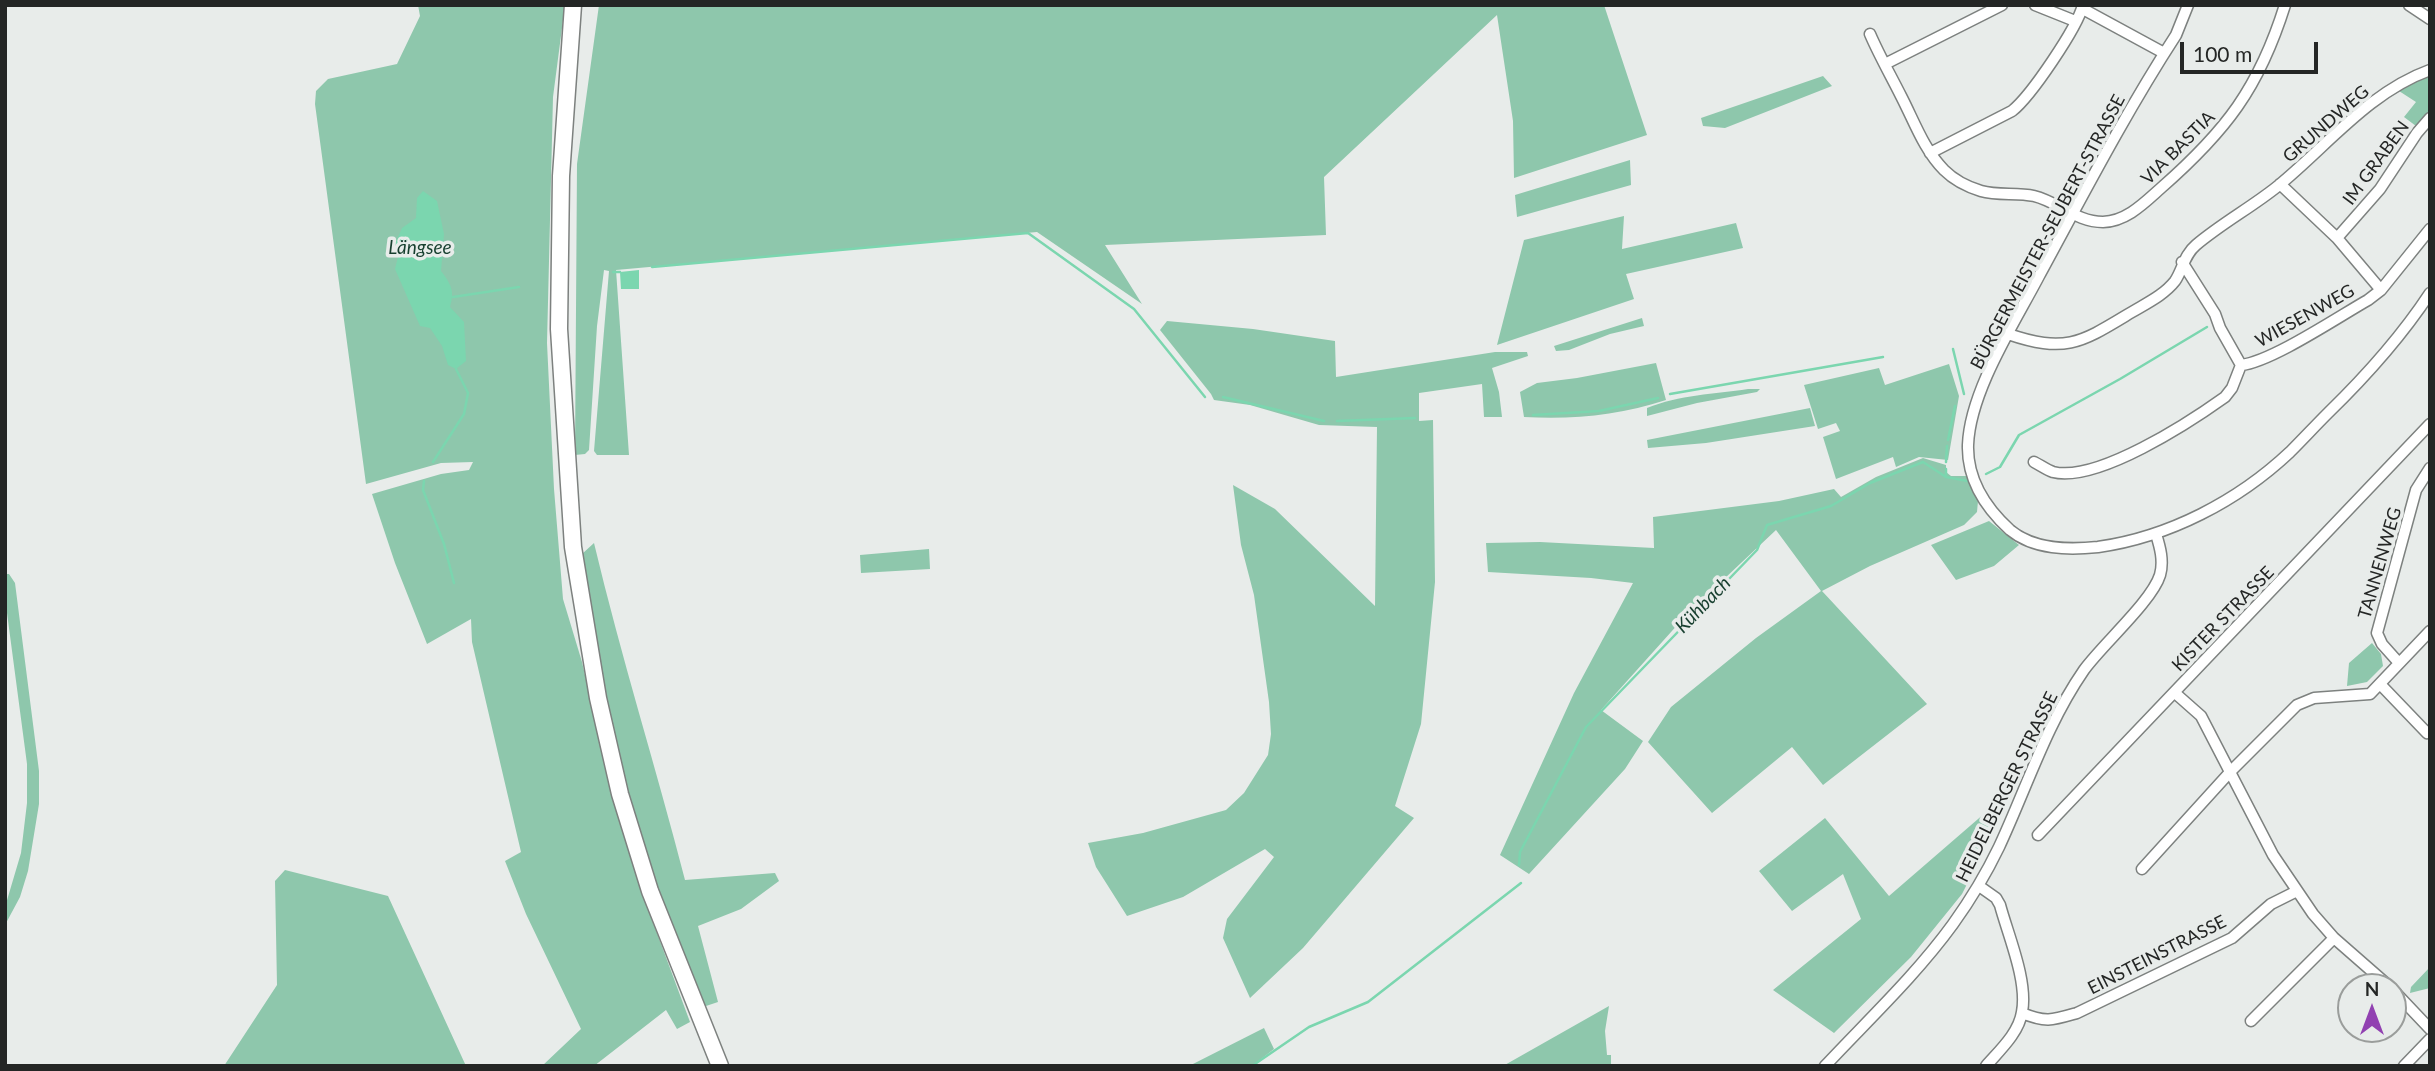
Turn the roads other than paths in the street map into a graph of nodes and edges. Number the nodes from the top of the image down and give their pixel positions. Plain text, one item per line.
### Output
1 (573, 5) edge
2 (2002, 5) edge
3 (2035, 5) edge
4 (2188, 5) edge
5 (2285, 5) edge
6 (2409, 5) edge
7 (2083, 7) edge
8 (2430, 19) edge
9 (2076, 22) junction
10 (1870, 34) dead end
11 (2164, 53) junction
12 (1885, 64) junction
13 (2430, 70) edge
14 (2430, 118) edge
15 (1930, 153) junction
16 (2280, 184) junction
17 (2072, 215) junction
18 (2430, 229) edge
19 (2337, 238) junction
20 (2182, 262) junction
21 (2381, 290) junction
22 (2430, 293) edge
23 (2008, 334) junction
24 (2241, 365) junction
25 (2430, 424) edge
26 (2034, 462) dead end
27 (2430, 468) edge
28 (2155, 534) junction
29 (2430, 631) edge
30 (2399, 663) junction
31 (2380, 684) junction
32 (2175, 693) junction
33 (2430, 731) edge
34 (2231, 771) junction
35 (2038, 835) dead end
36 (2142, 869) dead end
37 (1979, 886) junction
38 (2297, 891) junction
39 (2334, 939) junction
40 (2374, 973) edge
41 (2407, 1005) edge
42 (2022, 1013) junction
43 (2251, 1021) dead end
44 (2430, 1029) edge
45 (2430, 1039) edge
46 (720, 1066) edge
47 (1825, 1066) edge
48 (1986, 1066) edge
49 (2404, 1066) edge

1 - 46 main road
2 - 12 street
3 - 9 street
4 - 11 street, BÜRGERMEISTER-SEUBERT-STRASSE
5 - 17 street, VIA BASTIA
6 - 8 street
7 - 9 street
7 - 11 street
9 - 15 street
10 - 12 street
11 - 17 street, BÜRGERMEISTER-SEUBERT-STRASSE
12 - 15 street
13 - 16 street, GRUNDWEG
14 - 19 street, IM GRABEN
15 - 17 street, VIA BASTIA
16 - 19 street, GRUNDWEG
16 - 20 street, GRUNDWEG
17 - 23 street, BÜRGERMEISTER-SEUBERT-STRASSE
18 - 21 street, WIESENWEG
19 - 21 street
20 - 23 street, GRUNDWEG
20 - 24 street, WIESENWEG
21 - 24 street, WIESENWEG
22 - 28 street
23 - 28 street, BÜRGERMEISTER-SEUBERT-STRASSE
24 - 26 street
25 - 32 street, KISTER STRASSE
27 - 30 street, TANNENWEG
28 - 37 street, HEIDELBERGER STRASSE
29 - 30 street
30 - 31 street
31 - 33 street
31 - 34 street
32 - 34 street
32 - 35 street, KISTER STRASSE
34 - 36 street
34 - 38 street
37 - 42 street
37 - 47 street, HEIDELBERGER STRASSE
38 - 39 street
38 - 42 street, EINSTEINSTRASSE
39 - 40 street
39 - 43 street
41 - 44 street
42 - 48 street
45 - 49 street

